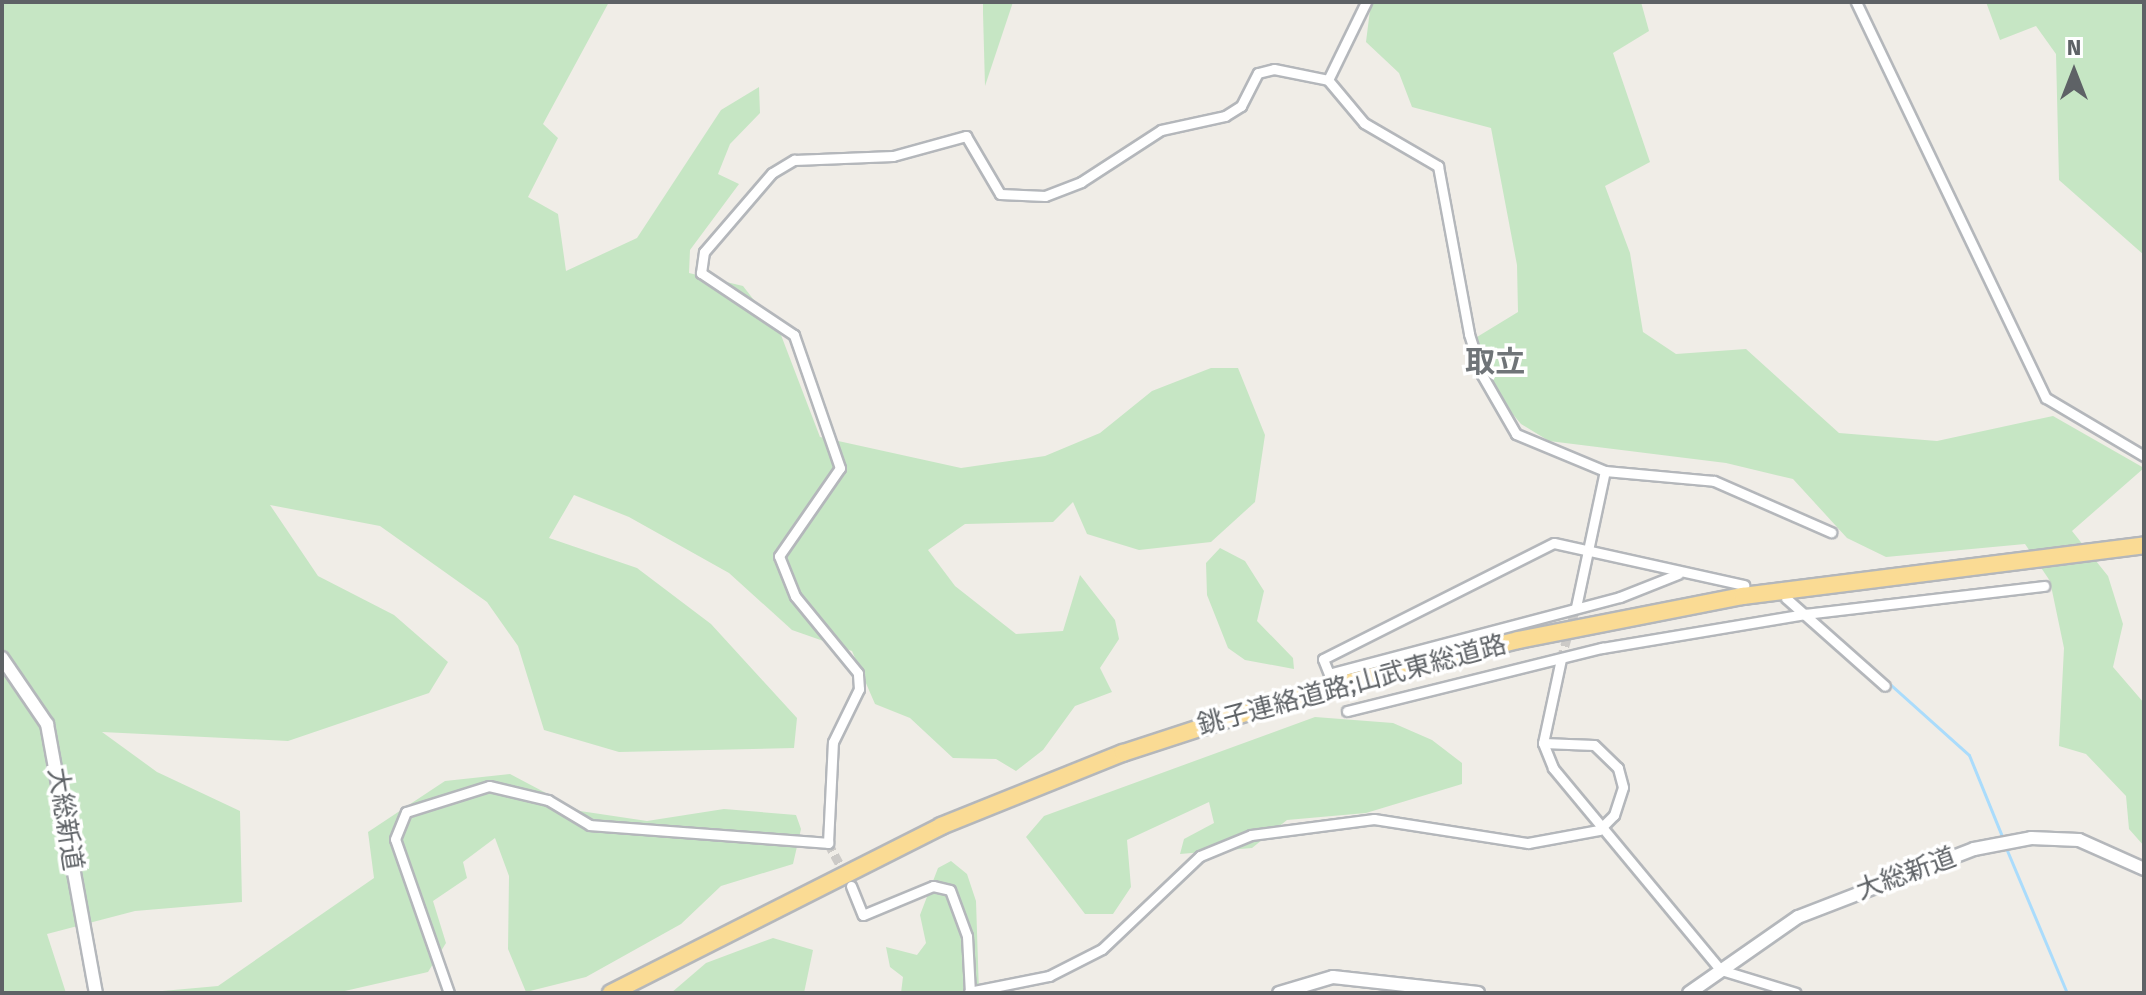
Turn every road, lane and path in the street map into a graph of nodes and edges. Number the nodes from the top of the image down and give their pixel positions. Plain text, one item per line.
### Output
1 (1366, 2) edge
2 (1856, 2) edge
3 (1328, 80) junction
4 (2144, 456) edge
5 (1605, 471) junction
6 (1831, 532) dead end
7 (2144, 545) edge
8 (1589, 550) junction
9 (1678, 574) junction
10 (1744, 585) dead end
11 (2044, 586) dead end
12 (1784, 592) junction
13 (1576, 607) junction
14 (1805, 614) junction
15 (2, 658) edge
16 (1561, 659) junction
17 (1885, 686) dead end
18 (1347, 711) dead end
19 (1543, 743) junction
20 (1599, 830) junction
21 (2144, 869) edge
22 (851, 886) tunnel mouth
23 (1721, 970) junction
24 (970, 992) edge
25 (96, 993) edge
26 (449, 993) edge
27 (611, 993) edge
28 (1279, 993) edge
29 (1478, 993) edge
30 (1689, 993) edge
31 (1796, 993) edge

1 - 3 street
2 - 4 street
3 - 5 street
3 - 26 street
5 - 6 street
5 - 8 street
7 - 12 highway, 銚子連絡道路;山武東総道路
8 - 9 street
8 - 13 street
8 - 13 street
9 - 10 street
9 - 13 street
11 - 14 street
12 - 14 street
12 - 27 highway, 銚子連絡道路;山武東総道路
14 - 16 street
14 - 17 street
15 - 25 street, 大総新道
16 - 18 street
16 - 19 street
19 - 20 street
19 - 20 street
20 - 23 street
20 - 24 street
21 - 23 street, 大総新道
22 - 24 street
23 - 30 street, 大総新道
23 - 31 street
28 - 29 street

